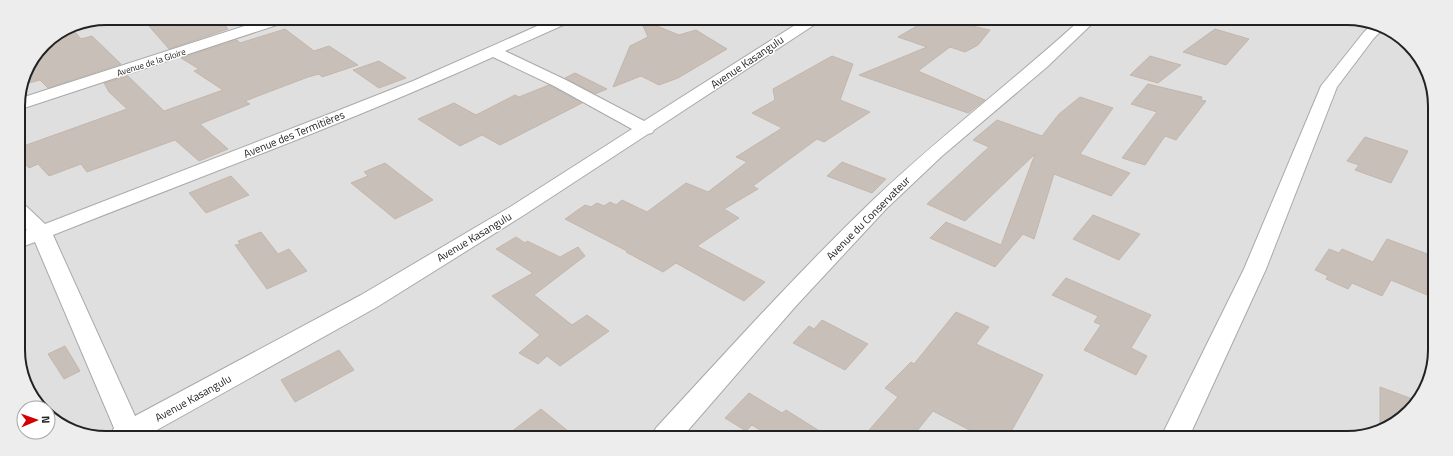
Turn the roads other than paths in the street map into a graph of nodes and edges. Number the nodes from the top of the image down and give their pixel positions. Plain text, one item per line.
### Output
1 (263, 25) edge
2 (552, 25) edge
3 (804, 25) edge
4 (1084, 25) edge
5 (1374, 30) edge
6 (493, 51) junction
7 (25, 103) edge
8 (646, 129) junction
9 (25, 216) edge
10 (41, 232) junction
11 (25, 239) edge
12 (126, 431) edge
13 (132, 431) edge
14 (670, 431) edge
15 (1178, 431) edge

1 - 7 street, Avenue de la Gloire
2 - 6 street, Avenue des Termitières
3 - 8 street, Avenue Kasangulu
4 - 14 street, Avenue du Conservateur
5 - 15 street
6 - 8 street
6 - 10 street, Avenue des Termitières
8 - 13 street, Avenue Kasangulu
9 - 10 street
10 - 11 street, Avenue des Termitières
10 - 12 street

